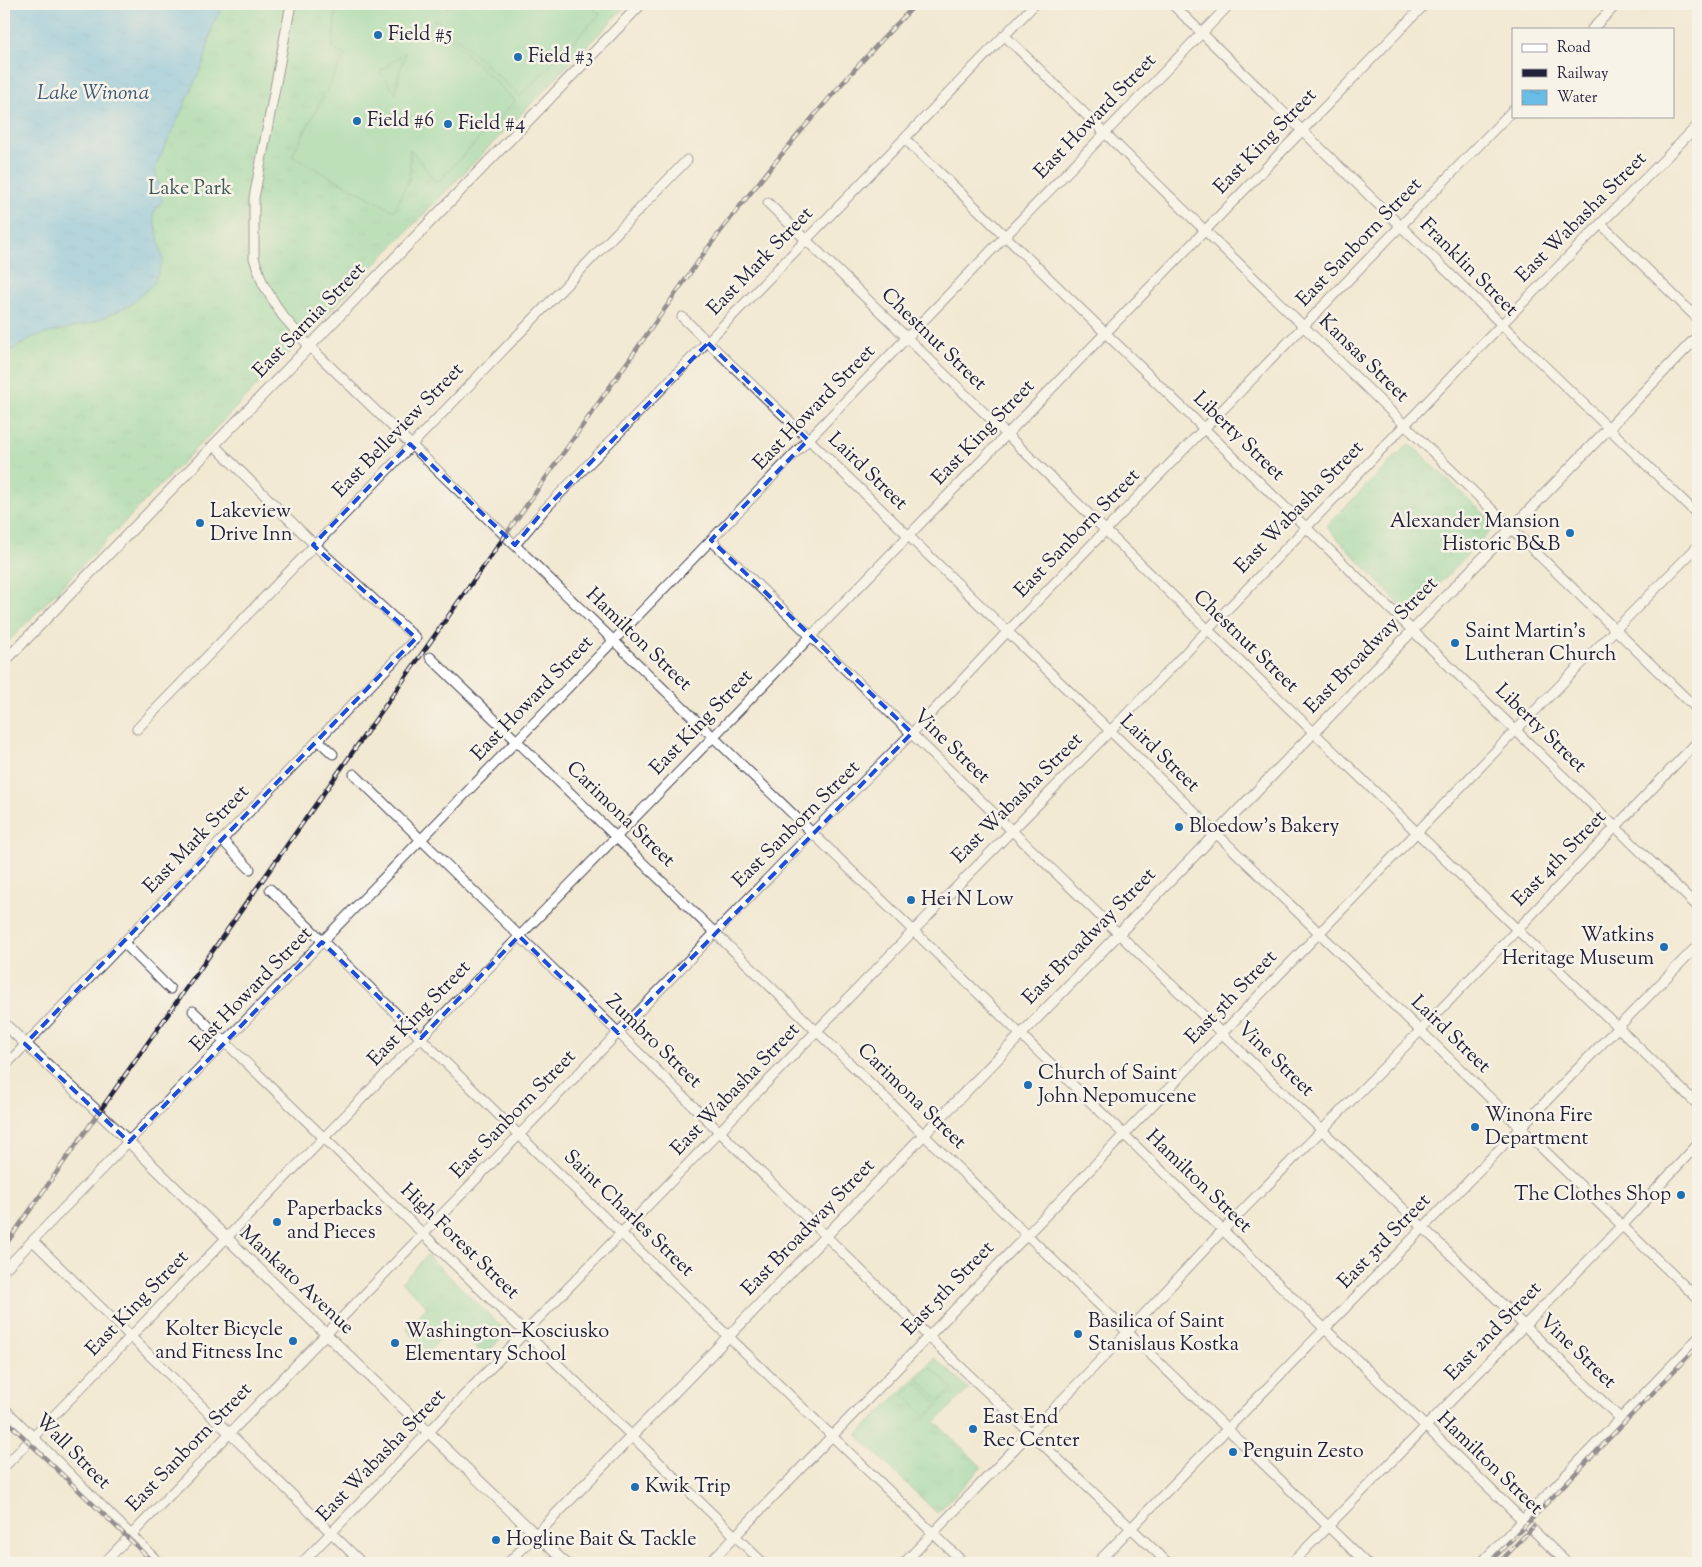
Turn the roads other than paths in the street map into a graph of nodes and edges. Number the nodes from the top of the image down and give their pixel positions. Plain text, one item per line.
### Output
1 (291, 4) edge
2 (641, 4) edge
3 (1035, 4) edge
4 (1172, 4) edge
5 (1230, 4) edge
6 (1426, 4) edge
7 (1617, 4) edge
8 (1593, 28) edge
9 (1202, 32) junction
10 (1004, 35) junction
11 (1512, 111) edge
12 (1698, 125) edge
13 (1302, 130) junction
14 (1105, 133) junction
15 (904, 138) junction
16 (687, 160) dead end
17 (768, 203) dead end
18 (1601, 224) junction
19 (1400, 226) junction
20 (1205, 231) junction
21 (1005, 236) junction
22 (806, 241) junction
23 (682, 317) dead end
24 (1698, 319) edge
25 (1500, 325) junction
26 (1304, 327) junction
27 (1105, 333) junction
28 (1698, 336) edge
29 (906, 338) junction
30 (708, 343) junction
31 (309, 346) junction
32 (1406, 425) junction
33 (1204, 428) junction
34 (1608, 429) junction
35 (1006, 435) junction
36 (808, 440) junction
37 (410, 444) junction
38 (214, 445) junction
39 (1698, 515) edge
40 (1306, 527) junction
41 (1512, 528) junction
42 (1105, 531) junction
43 (908, 536) junction
44 (711, 540) junction
45 (314, 544) junction
46 (515, 545) junction
47 (1698, 546) edge
48 (1206, 629) junction
49 (1412, 630) junction
50 (1616, 630) junction
51 (1007, 632) junction
52 (811, 636) junction
53 (614, 641) junction
54 (430, 657) dead end
55 (4, 662) edge
56 (1698, 710) edge
57 (137, 728) dead end
58 (1516, 730) junction
59 (1110, 731) junction
60 (1313, 732) junction
61 (912, 733) junction
62 (713, 737) junction
63 (318, 740) junction
64 (518, 740) junction
65 (1698, 741) edge
66 (333, 754) dead end
67 (354, 774) dead end
68 (1616, 827) junction
69 (1012, 830) junction
70 (812, 833) junction
71 (1216, 833) junction
72 (1418, 833) junction
73 (617, 836) junction
74 (222, 840) junction
75 (420, 840) junction
76 (250, 869) dead end
77 (270, 889) dead end
78 (1698, 907) edge
79 (1516, 929) junction
80 (716, 931) junction
81 (913, 931) junction
82 (1118, 933) junction
83 (1319, 933) junction
84 (519, 936) junction
85 (123, 942) junction
86 (322, 942) junction
87 (1698, 945) edge
88 (170, 989) dead end
89 (193, 1011) dead end
90 (4, 1023) edge
91 (1618, 1027) junction
92 (1420, 1031) junction
93 (818, 1032) junction
94 (618, 1033) junction
95 (1222, 1033) junction
96 (1020, 1034) junction
97 (421, 1038) junction
98 (226, 1042) junction
99 (25, 1044) junction
100 (4, 1067) edge
101 (1698, 1105) edge
102 (1520, 1127) junction
103 (1322, 1130) junction
104 (721, 1132) junction
105 (925, 1133) junction
106 (1123, 1134) junction
107 (520, 1136) junction
108 (324, 1138) junction
109 (129, 1142) junction
110 (1698, 1144) edge
111 (1622, 1226) junction
112 (1423, 1228) junction
113 (1223, 1230) junction
114 (622, 1233) junction
115 (424, 1234) junction
116 (827, 1234) junction
117 (1026, 1234) junction
118 (226, 1239) junction
119 (33, 1241) junction
120 (7, 1267) dead end
121 (1698, 1299) edge
122 (1525, 1325) junction
123 (1324, 1329) junction
124 (1128, 1331) junction
125 (527, 1332) junction
126 (327, 1333) junction
127 (729, 1335) junction
128 (928, 1336) junction
129 (130, 1337) junction
130 (1698, 1338) edge
131 (4, 1408) edge
132 (1620, 1418) junction
133 (1426, 1427) junction
134 (1228, 1428) junction
135 (229, 1432) junction
136 (1031, 1432) junction
137 (428, 1433) junction
138 (632, 1435) junction
139 (832, 1435) junction
140 (32, 1437) junction
141 (4, 1467) edge
142 (1522, 1520) junction
143 (1132, 1527) junction
144 (1328, 1527) junction
145 (933, 1532) junction
146 (332, 1534) junction
147 (536, 1534) junction
148 (130, 1535) junction
149 (736, 1536) junction
150 (104, 1563) edge
151 (159, 1563) edge
152 (302, 1563) edge
153 (362, 1563) edge
154 (508, 1563) edge
155 (566, 1563) edge
156 (709, 1563) edge
157 (763, 1563) edge
158 (904, 1563) edge
159 (964, 1563) edge
160 (1097, 1563) edge
161 (1168, 1563) edge
162 (1292, 1563) edge
163 (1366, 1563) edge
164 (1481, 1563) edge
165 (1567, 1563) edge

1 - 31 street, Hamilton Street
2 - 31 main road, East Sarnia Street
3 - 10 street, East Mark Street
4 - 9 street, Franklin Street
5 - 9 street, East Howard Street
6 - 13 street, East King Street
7 - 8 street
9 - 13 street, Franklin Street
9 - 14 street, East Howard Street
10 - 14 street, Kansas Street
10 - 15 street, East Mark Street
11 - 19 street, East Sanborn Street
12 - 18 street, East Wabasha Street
13 - 19 street, Franklin Street
13 - 20 street, East King Street
14 - 20 street, Kansas Street
14 - 21 street, East Howard Street
15 - 21 street, Liberty Street
15 - 22 street, East Mark Street
16 - 37 street, East Belleview Street
17 - 22 street, Chestnut Street
18 - 24 street
18 - 25 street, East Wabasha Street
19 - 25 street, Franklin Street
19 - 26 street, East Sanborn Street
20 - 26 street, Kansas Street
20 - 27 street, East King Street
21 - 27 street, Liberty Street
21 - 29 street, East Howard Street
22 - 29 street, Chestnut Street
22 - 30 street, East Mark Street
23 - 30 street, Laird Street
25 - 32 street, East Wabasha Street
25 - 34 street, Franklin Street
26 - 32 street, Kansas Street
26 - 33 street, East Sanborn Street
27 - 33 street, Liberty Street
27 - 35 street, East King Street
28 - 34 main road, East Broadway Street
29 - 35 street, Chestnut Street
29 - 36 street, East Howard Street
30 - 36 street, Laird Street
30 - 46 street, East Mark Street
31 - 37 street, Hamilton Street
31 - 38 main road, East Sarnia Street
32 - 40 street, East Wabasha Street
32 - 41 street, Kansas Street
33 - 40 street, Liberty Street
33 - 42 street, East Sanborn Street
34 - 39 street, Franklin Street
34 - 41 main road, East Broadway Street
35 - 42 street, Chestnut Street
35 - 43 street, East King Street
36 - 43 street, Laird Street
36 - 44 street, East Howard Street
37 - 45 street, East Belleview Street
37 - 46 street, Hamilton Street
38 - 45 street
38 - 55 main road, East Sarnia Street
40 - 48 street, East Wabasha Street
40 - 49 street, Liberty Street
41 - 49 main road, East Broadway Street
41 - 50 street, Kansas Street
42 - 48 street, Chestnut Street
42 - 51 street, East Sanborn Street
43 - 51 street, Laird Street
43 - 52 street, East King Street
44 - 52 street, Vine Street
44 - 53 street, East Howard Street
45 - 57 street, East Belleview Street
45 - 63 street, East Mark Street
46 - 53 street, Hamilton Street
47 - 50 street, East 5th Street
48 - 59 street, East Wabasha Street
48 - 60 street, Chestnut Street
49 - 58 street, Liberty Street
49 - 60 main road, East Broadway Street
50 - 56 street, Kansas Street
50 - 58 street, East 5th Street
51 - 59 street, Laird Street
51 - 61 street, East Sanborn Street
52 - 61 street, Vine Street
52 - 62 street, East King Street
53 - 62 street, Hamilton Street
53 - 64 street, East Howard Street
54 - 64 street, Carimona Street
58 - 68 street, Liberty Street
58 - 72 street, East 5th Street
59 - 69 street, East Wabasha Street
59 - 71 street, Laird Street
60 - 71 main road, East Broadway Street
60 - 72 street, Chestnut Street
61 - 69 street, Vine Street
61 - 70 street, East Sanborn Street
62 - 70 street, Hamilton Street
62 - 73 street, East King Street
63 - 66 street
63 - 74 street, East Mark Street
64 - 73 street, Carimona Street
64 - 75 street, East Howard Street
65 - 68 street, East 4th Street
67 - 75 street, Zumbro Street
68 - 78 street, Liberty Street
68 - 79 street, East 4th Street
69 - 81 street, East Wabasha Street
69 - 82 street, Vine Street
70 - 80 street, East Sanborn Street
70 - 81 street, Hamilton Street
71 - 82 main road, East Broadway Street
71 - 83 street, Laird Street
72 - 79 street, Chestnut Street
72 - 83 street, East 5th Street
73 - 80 street, Carimona Street
73 - 84 street, East King Street
74 - 76 street
74 - 85 street, East Mark Street
75 - 84 street, Zumbro Street
75 - 86 street, East Howard Street
77 - 86 street, Saint Charles Street
79 - 91 street, Chestnut Street
79 - 92 street, East 4th Street
80 - 93 street, Carimona Street
80 - 94 street, East Sanborn Street
81 - 93 street, East Wabasha Street
81 - 96 street, Hamilton Street
82 - 95 street, Vine Street
82 - 96 main road, East Broadway Street
83 - 92 street, Laird Street
83 - 95 street, East 5th Street
84 - 94 street, Zumbro Street
84 - 97 street, East King Street
85 - 88 street
85 - 99 street, East Mark Street
86 - 97 street, Saint Charles Street
86 - 98 street, East Howard Street
87 - 91 street, East 3rd Street
89 - 98 street, High Forest Street
90 - 99 main road, Mankato Avenue
91 - 101 street, Chestnut Street
91 - 102 street, East 3rd Street
92 - 102 street, Laird Street
92 - 103 street, East 4th Street
93 - 104 street, East Wabasha Street
93 - 105 street, Carimona Street
94 - 104 street, Zumbro Street
94 - 107 street, East Sanborn Street
95 - 103 street, Vine Street
95 - 106 street, East 5th Street
96 - 105 main road, East Broadway Street
96 - 106 street, Hamilton Street
97 - 107 street, Saint Charles Street
97 - 108 street, East King Street
98 - 108 street, High Forest Street
98 - 109 street, East Howard Street
99 - 100 street, East Mark Street
99 - 109 main road, Mankato Avenue
102 - 111 street, Laird Street
102 - 112 street, East 3rd Street
103 - 112 street, Vine Street
103 - 113 street, East 4th Street
104 - 114 street, East Wabasha Street
104 - 116 street, Zumbro Street
105 - 116 main road, East Broadway Street
105 - 117 street, Carimona Street
106 - 113 street, Hamilton Street
106 - 117 street, East 5th Street
107 - 114 street, Saint Charles Street
107 - 115 street, East Sanborn Street
108 - 115 street, High Forest Street
108 - 118 street, East King Street
109 - 118 main road, Mankato Avenue
109 - 119 street, East Howard Street
110 - 111 street, East 2nd Street
111 - 121 street, Laird Street
111 - 122 street, East 2nd Street
112 - 122 street, Vine Street
112 - 123 street, East 3rd Street
113 - 123 street, Hamilton Street
113 - 124 street, East 4th Street
114 - 125 street, East Wabasha Street
114 - 127 street, Saint Charles Street
115 - 125 street, High Forest Street
115 - 126 street, East Sanborn Street
116 - 127 main road, East Broadway Street
116 - 128 street, Zumbro Street
117 - 124 street, Carimona Street
117 - 128 street, East 5th Street
118 - 126 main road, Mankato Avenue
118 - 129 street, East King Street
119 - 120 street, East Howard Street
119 - 129 street
122 - 132 street, Vine Street
122 - 133 street, East 2nd Street
123 - 133 street, Hamilton Street
123 - 134 street, East 3rd Street
124 - 134 street, Carimona Street
124 - 136 street, East 4th Street
125 - 137 street, East Wabasha Street
125 - 138 street, High Forest Street
126 - 135 street, East Sanborn Street
126 - 137 main road, Mankato Avenue
127 - 138 main road, East Broadway Street
127 - 139 street, Saint Charles Street
128 - 136 street, Zumbro Street
128 - 139 street, East 5th Street
129 - 135 street
129 - 140 street, East King Street
130 - 132 street
131 - 140 street, Wall Street
132 - 142 street
133 - 142 street, Hamilton Street
133 - 144 street, East 2nd Street
134 - 143 street, East 3rd Street
134 - 144 street, Carimona Street
135 - 146 street
135 - 148 street, East Sanborn Street
136 - 143 street, Zumbro Street
136 - 145 street, East 4th Street
137 - 146 street, East Wabasha Street
137 - 147 main road, Mankato Avenue
138 - 147 main road, East Broadway Street
138 - 149 street, High Forest Street
139 - 145 street, Saint Charles Street
139 - 149 street, East 5th Street
140 - 141 street, East King Street
140 - 148 street, Wall Street
142 - 164 street
142 - 165 street, Hamilton Street
143 - 160 street, East 3rd Street
143 - 161 street, Zumbro Street
144 - 162 street, East 2nd Street
144 - 163 street, Carimona Street
145 - 158 street, East 4th Street
145 - 159 street, Saint Charles Street
146 - 152 street, East Wabasha Street
146 - 153 street
147 - 154 street, East Broadway Street
147 - 155 street, Mankato Avenue
148 - 150 street, East Sanborn Street
148 - 151 street, Wall Street
149 - 156 street, East 5th Street
149 - 157 street, High Forest Street

